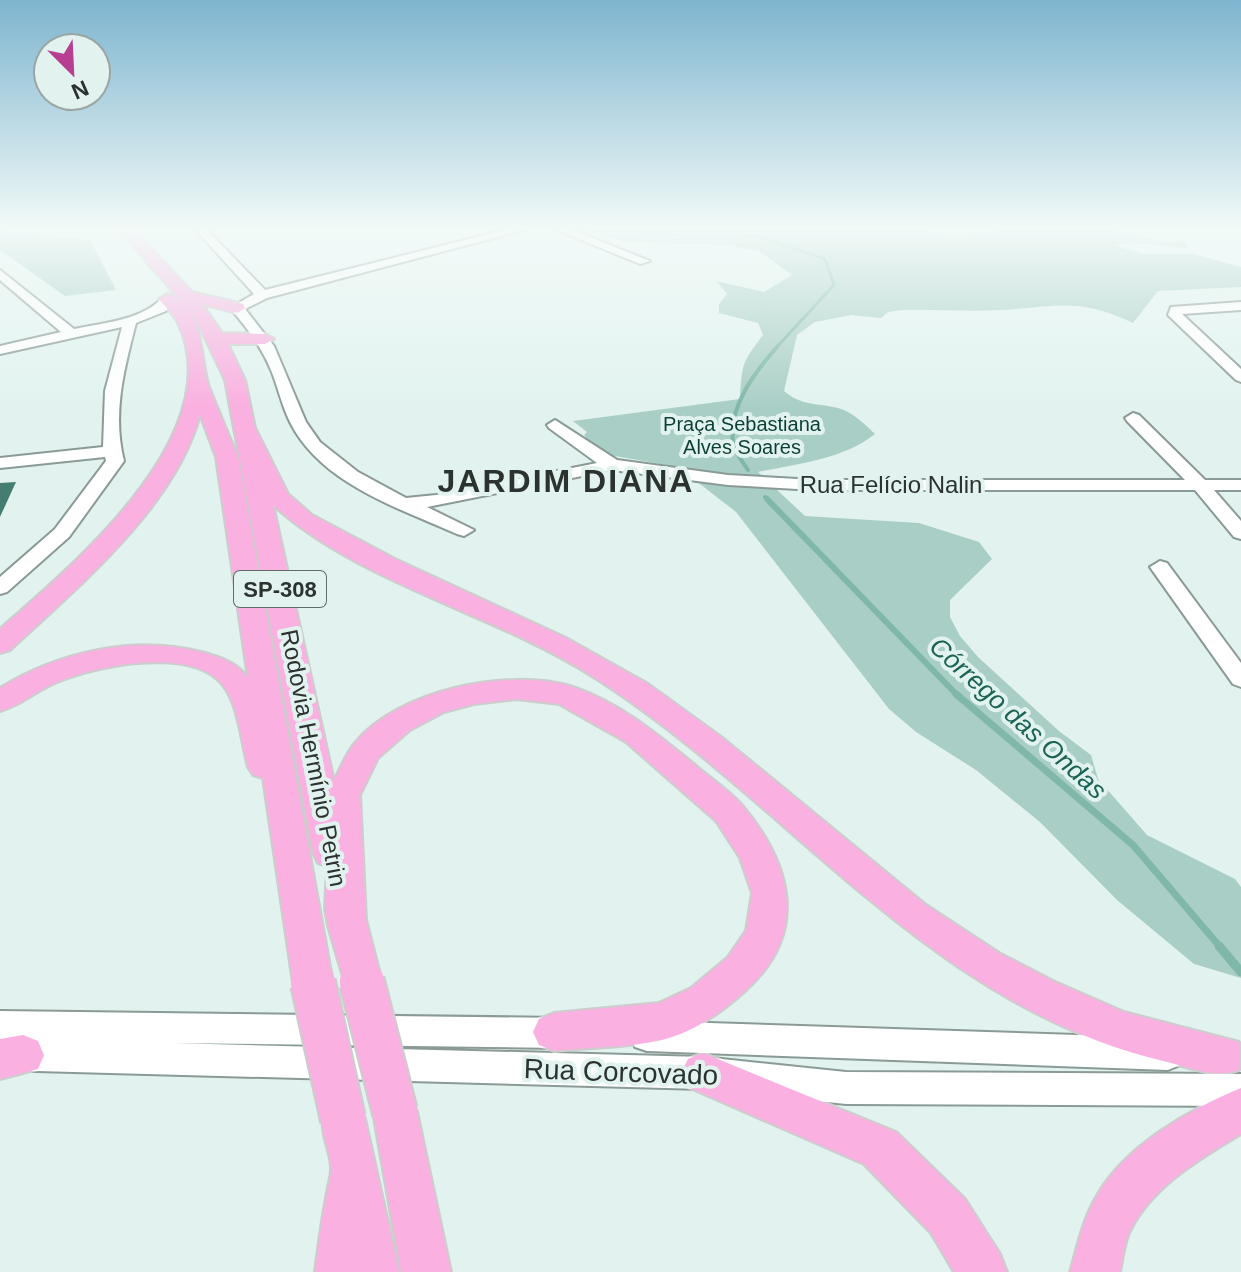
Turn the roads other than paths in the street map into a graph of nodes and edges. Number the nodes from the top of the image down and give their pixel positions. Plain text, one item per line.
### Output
1 (18, 289) edge
2 (169, 289) edge
3 (171, 289) edge
4 (257, 289) edge
5 (284, 289) edge
6 (262, 295) junction
7 (177, 297) junction
8 (1241, 306) edge
9 (237, 308) junction
10 (130, 321) junction
11 (70, 333) junction
12 (218, 338) junction
13 (265, 339) junction
14 (0, 350) edge
15 (1241, 377) edge
16 (198, 383) junction
17 (1133, 418) dead end
18 (555, 425) dead end
19 (248, 432) junction
20 (111, 451) junction
21 (0, 463) edge
22 (612, 465) junction
23 (1200, 485) junction
24 (1241, 485) edge
25 (405, 503) junction
26 (464, 530) dead end
27 (1241, 533) edge
28 (1160, 567) dead end
29 (0, 588) edge
30 (0, 644) edge
31 (1241, 678) edge
32 (0, 701) edge
33 (293, 865) junction
34 (347, 926) junction
35 (554, 1032) junction
36 (6, 1048) edge
37 (1233, 1056) edge
38 (703, 1073) junction
39 (1241, 1090) edge
40 (1241, 1110) edge
41 (347, 1140) junction
42 (340, 1272) edge
43 (374, 1272) edge
44 (426, 1272) edge
45 (982, 1272) edge
46 (1095, 1272) edge

1 - 11 street
2 - 7 main road, Rodovia Hermínio Petrin / SP-308
3 - 7 main road, Rodovia Hermínio Petrin / SP-308
4 - 6 street
5 - 6 street
6 - 9 street
7 - 9 main road
7 - 10 street
7 - 12 main road, Rodovia Hermínio Petrin / SP-308
7 - 16 main road, Rodovia Hermínio Petrin / SP-308
8 - 15 street
9 - 13 street
10 - 11 street
10 - 20 street
11 - 14 street
12 - 13 main road
12 - 19 main road, Rodovia Hermínio Petrin / SP-308
13 - 25 street
16 - 30 main road
16 - 33 main road, Rodovia Hermínio Petrin / SP-308
17 - 23 street
18 - 22 street
19 - 34 main road, Rodovia Hermínio Petrin / SP-308
19 - 37 main road
20 - 21 street
20 - 29 street
22 - 23 street, Rua Felício Nalin
22 - 25 street, Rua Felício Nalin
23 - 24 street, Rua Felício Nalin
23 - 27 street
25 - 26 street
28 - 31 street
32 - 33 main road
33 - 41 main road, Rodovia Hermínio Petrin / SP-308, bridge
34 - 35 main road
34 - 44 main road, Rodovia Hermínio Petrin / SP-308, bridge
35 - 36 street, Rua Corcovado
35 - 37 street, Rua Corcovado
36 - 38 street, Rua Corcovado
38 - 39 street, Rua Corcovado
38 - 45 main road
40 - 46 main road
41 - 42 main road
41 - 43 main road, Rodovia Hermínio Petrin / SP-308

